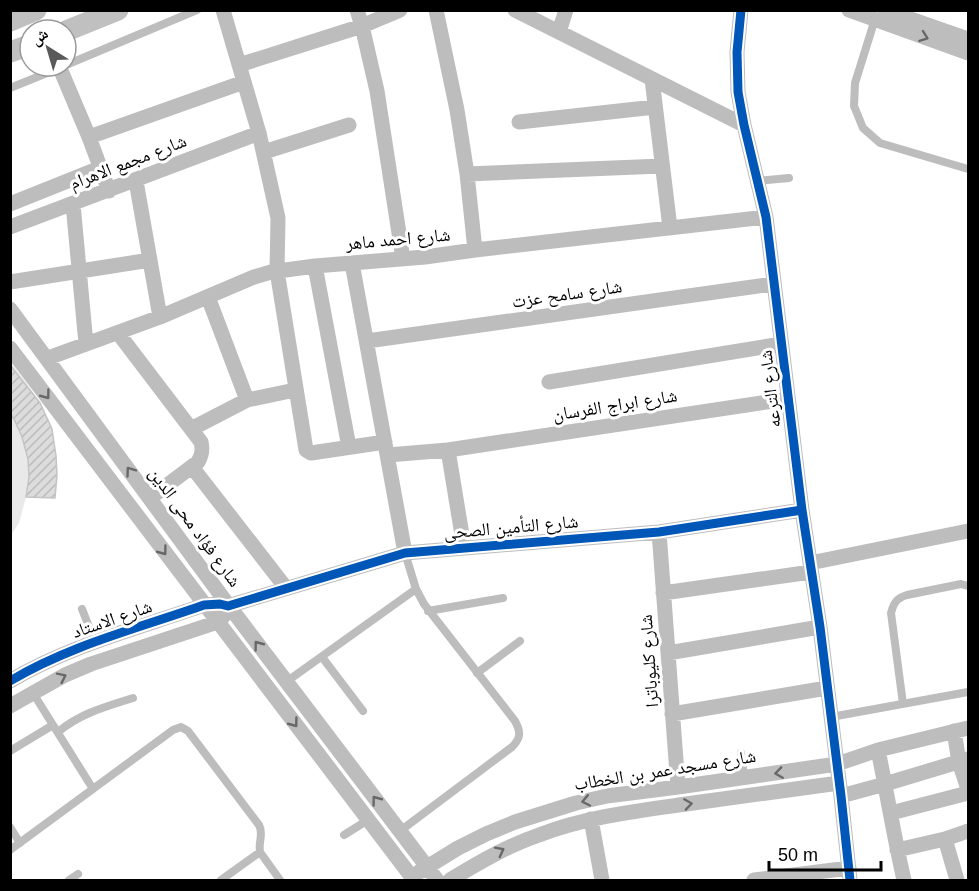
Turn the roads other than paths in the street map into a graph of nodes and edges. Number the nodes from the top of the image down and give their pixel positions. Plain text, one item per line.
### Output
1 (36, 10) edge
2 (118, 10) edge
3 (197, 10) edge
4 (223, 10) edge
5 (357, 10) edge
6 (400, 10) edge
7 (436, 10) edge
8 (515, 10) edge
9 (566, 10) edge
10 (741, 10) edge
11 (849, 10) edge
12 (879, 13) edge
13 (10, 21) edge
14 (78, 26) edge
15 (362, 26) junction
16 (559, 32) junction
17 (969, 39) edge
18 (969, 53) edge
19 (78, 59) edge
20 (239, 65) junction
21 (34, 78) edge
22 (67, 78) edge
23 (652, 79) junction
24 (244, 82) junction
25 (10, 88) edge
26 (654, 107) junction
27 (519, 122) dead end
28 (349, 125) dead end
29 (744, 125) junction
30 (259, 133) junction
31 (89, 137) junction
32 (264, 152) junction
33 (662, 166) junction
34 (100, 168) junction
35 (969, 170) edge
36 (467, 174) junction
37 (789, 178) dead end
38 (136, 181) junction
39 (757, 181) junction
40 (109, 190) junction
41 (10, 204) edge
42 (73, 204) junction
43 (766, 217) junction
44 (10, 227) edge
45 (670, 228) junction
46 (475, 250) junction
47 (403, 258) junction
48 (150, 260) junction
49 (352, 263) junction
50 (315, 266) junction
51 (80, 271) junction
52 (277, 271) junction
53 (10, 282) edge
54 (773, 284) junction
55 (208, 297) junction
56 (10, 309) edge
57 (160, 317) junction
58 (118, 333) junction
59 (367, 341) junction
60 (86, 344) junction
61 (781, 344) junction
62 (10, 348) edge
63 (48, 358) junction
64 (549, 382) dead end
65 (296, 390) junction
66 (787, 399) junction
67 (247, 400) junction
68 (191, 429) junction
69 (349, 447) junction
70 (386, 449) junction
71 (448, 450) junction
72 (192, 467) junction
73 (150, 498) junction
74 (802, 510) junction
75 (969, 531) edge
76 (659, 532) junction
77 (464, 547) junction
78 (405, 553) junction
79 (811, 568) junction
80 (969, 586) edge
81 (286, 588) junction
82 (416, 589) junction
83 (663, 594) junction
84 (503, 598) dead end
85 (204, 604) junction
86 (228, 606) junction
87 (82, 609) dead end
88 (428, 610) junction
89 (186, 611) junction
90 (218, 622) junction
91 (820, 627) junction
92 (195, 630) junction
93 (520, 641) dead end
94 (90, 644) junction
95 (668, 652) junction
96 (321, 657) junction
97 (91, 664) junction
98 (27, 671) junction
99 (477, 673) junction
100 (10, 681) edge
101 (286, 682) junction
102 (827, 688) junction
103 (35, 691) junction
104 (969, 692) edge
105 (133, 698) dead end
106 (903, 704) junction
107 (10, 706) edge
108 (363, 711) dead end
109 (672, 714) junction
110 (831, 717) junction
111 (55, 729) junction
112 (961, 729) edge
113 (878, 750) junction
114 (10, 751) edge
115 (741, 753) dead end
116 (964, 761) edge
117 (837, 764) junction
118 (744, 778) junction
119 (885, 784) junction
120 (678, 787) junction
121 (93, 789) junction
122 (840, 789) junction
123 (969, 791) edge
124 (891, 813) junction
125 (591, 819) junction
126 (368, 820) junction
127 (10, 827) edge
128 (400, 831) junction
129 (969, 831) edge
130 (344, 835) dead end
131 (945, 839) junction
132 (20, 843) junction
133 (10, 850) edge
134 (897, 850) junction
135 (260, 852) junction
136 (427, 867) junction
137 (78, 874) dead end
138 (849, 874) edge
139 (69, 880) edge
140 (221, 880) edge
141 (280, 880) edge
142 (411, 880) edge
143 (437, 880) edge
144 (450, 880) edge
145 (602, 880) edge
146 (754, 880) edge
147 (904, 880) edge
148 (957, 880) edge

1 - 13 main road
2 - 14 main road
3 - 19 lane
4 - 20 street
5 - 15 street
6 - 15 street
7 - 36 street
8 - 16 street
9 - 16 street
10 - 29 street, شارع الترعه
11 - 12 street
12 - 17 street
12 -> 18 street
12 - 35 lane
15 - 20 street
15 - 47 street
16 - 23 street
20 - 24 street
21 - 25 lane
22 - 31 street
23 - 26 street
23 - 29 street
24 - 30 street
24 - 31 street
26 - 27 street
26 - 33 street
28 - 32 street
29 - 39 street, شارع الترعه
30 - 32 street
30 - 38 street, شارع مجمع الاهرام
31 - 34 street
32 - 52 street
33 - 36 street
33 - 45 street
34 - 40 street
34 - 41 street
36 - 46 street
37 - 39 lane
38 - 40 street, شارع مجمع الاهرام
38 - 48 street
39 - 43 street, شارع الترعه
40 - 42 street, شارع مجمع الاهرام
42 - 44 street, شارع مجمع الاهرام
42 - 51 street
43 - 45 street, شارع احمد ماهر
43 - 54 street, شارع الترعه
45 - 46 street, شارع احمد ماهر
46 - 47 street, شارع احمد ماهر
47 - 49 street, شارع احمد ماهر
48 - 51 street
48 - 57 street
49 - 50 street, شارع احمد ماهر
49 - 59 street
50 - 52 street, شارع احمد ماهر
50 - 69 street
51 - 53 street
51 - 60 street
52 - 55 street, شارع احمد ماهر
52 - 65 street
54 - 59 street, شارع سامح عزت
54 - 61 street, شارع الترعه
55 - 57 street, شارع احمد ماهر
55 - 67 street
56 - 63 street, شارع فؤاد محى الدين
57 - 58 street, شارع احمد ماهر
58 - 60 street, شارع احمد ماهر
58 - 68 street
59 - 70 street
60 - 63 street, شارع احمد ماهر
61 - 64 street
61 - 66 street, شارع الترعه
62 -> 85 street
73 -> 63 street, شارع فؤاد محى الدين
65 - 67 street
65 - 69 street, شارع ابراج الفرسان
66 - 71 street, شارع ابراج الفرسان
66 - 74 street, شارع الترعه
67 - 68 street
68 - 72 street
69 - 70 street, شارع ابراج الفرسان
70 - 71 street, شارع ابراج الفرسان
70 - 78 street
71 - 77 street
72 - 73 street
72 - 81 street
73 - 86 street, شارع فؤاد محى الدين
74 - 76 street, شارع التأمين الصحى
74 - 79 street, شارع الترعه
75 - 79 street
76 - 77 street, شارع التأمين الصحى
76 - 83 street, شارع كليوباترا
77 - 78 street, شارع التأمين الصحى
78 - 81 street, شارع التأمين الصحى
78 - 82 lane
79 - 83 street
79 - 91 street, شارع الترعه
80 - 106 lane
81 - 86 street, شارع التأمين الصحى
82 - 88 lane
82 - 96 lane
83 - 95 street, شارع كليوباترا
84 - 88 lane
85 - 86 street, شارع الاستاد
85 - 89 street, شارع الاستاد
85 - 90 street
86 - 90 street
101 -> 86 street, شارع فؤاد محى الدين
87 - 94 lane
88 - 99 lane
89 - 92 street
89 - 94 street, شارع الاستاد
90 - 92 street, شارع الاستاد
90 -> 126 street
91 - 95 street
91 - 102 street, شارع الترعه
92 - 97 street, شارع الاستاد
93 - 99 lane
94 - 97 street
94 - 98 street, شارع الاستاد
95 - 109 street, شارع كليوباترا
96 - 101 lane
96 - 108 lane
103 -> 97 street, شارع الاستاد
98 - 100 street, شارع الاستاد
98 - 103 street
99 - 128 lane
128 -> 101 street, شارع فؤاد محى الدين
102 - 109 street
102 - 110 street, شارع الترعه
103 - 107 street, شارع الاستاد
103 - 111 lane
104 - 106 lane
105 - 111 lane
106 - 110 lane
109 - 120 street, شارع كليوباترا
110 - 117 street, شارع الترعه
111 - 114 lane
111 - 121 lane
112 - 113 street, شارع مسجد عمر بن الخطاب
112 - 116 street
113 - 117 street, شارع مسجد عمر بن الخطاب
113 - 119 street
115 - 118 lane
116 - 119 street, شارع مسجد عمر بن الخطاب
116 - 123 street
117 -> 118 street, شارع مسجد عمر بن الخطاب
117 - 122 street, شارع الترعه
118 - 120 street, شارع مسجد عمر بن الخطاب
119 - 122 street, شارع مسجد عمر بن الخطاب
119 - 124 street
120 -> 136 street, شارع مسجد عمر بن الخطاب
121 - 132 lane
121 - 135 lane
125 -> 122 street, شارع مسجد عمر بن الخطاب
122 - 138 street, شارع الترعه
123 - 124 street
124 - 134 street
144 -> 125 street, شارع مسجد عمر بن الخطاب
125 - 145 street
126 - 130 lane
126 - 142 street
127 - 132 lane
128 - 136 street, شارع فؤاد محى الدين
129 - 131 street
131 - 134 street
131 - 148 street
132 - 133 lane
134 - 147 street
135 - 140 lane
135 - 141 lane
136 - 142 street, شارع مسجد عمر بن الخطاب
136 - 143 street, شارع فؤاد محى الدين
137 - 139 lane
138 - 146 street

